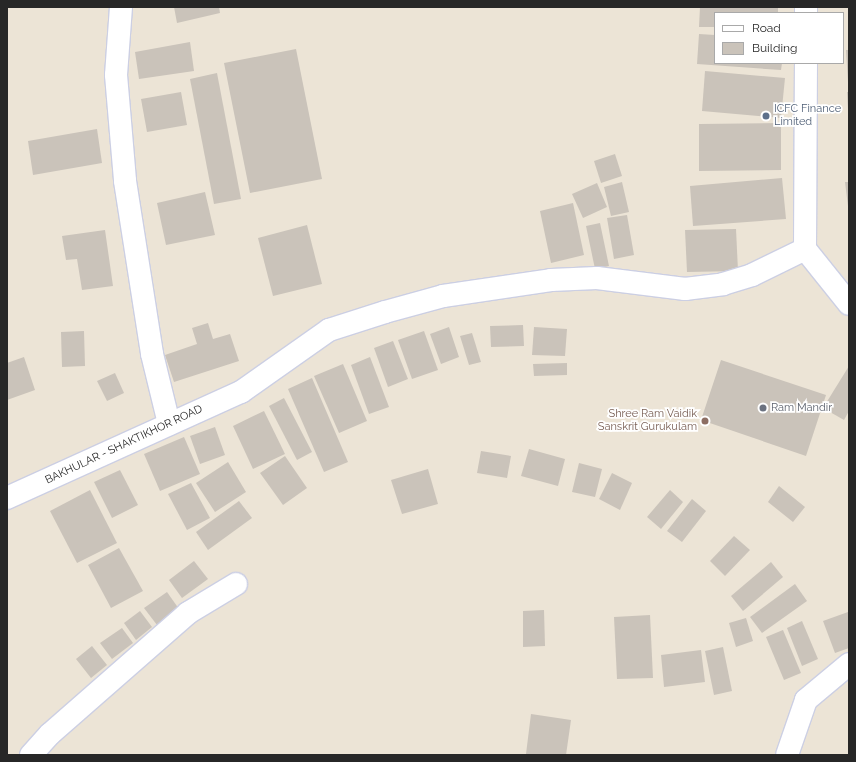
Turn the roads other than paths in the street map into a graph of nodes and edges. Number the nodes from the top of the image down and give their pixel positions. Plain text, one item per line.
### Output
1 (121, 7) edge
2 (806, 64) edge
3 (805, 249) junction
4 (849, 304) edge
5 (169, 424) junction
6 (7, 498) edge
7 (236, 584) dead end
8 (849, 664) edge
9 (31, 755) edge
10 (787, 755) edge

1 - 5 street
2 - 3 street
3 - 4 street
3 - 5 street, BAKHULAR - SHAKTIKHOR ROAD
5 - 6 street, BAKHULAR - SHAKTIKHOR ROAD
7 - 9 street
8 - 10 street

